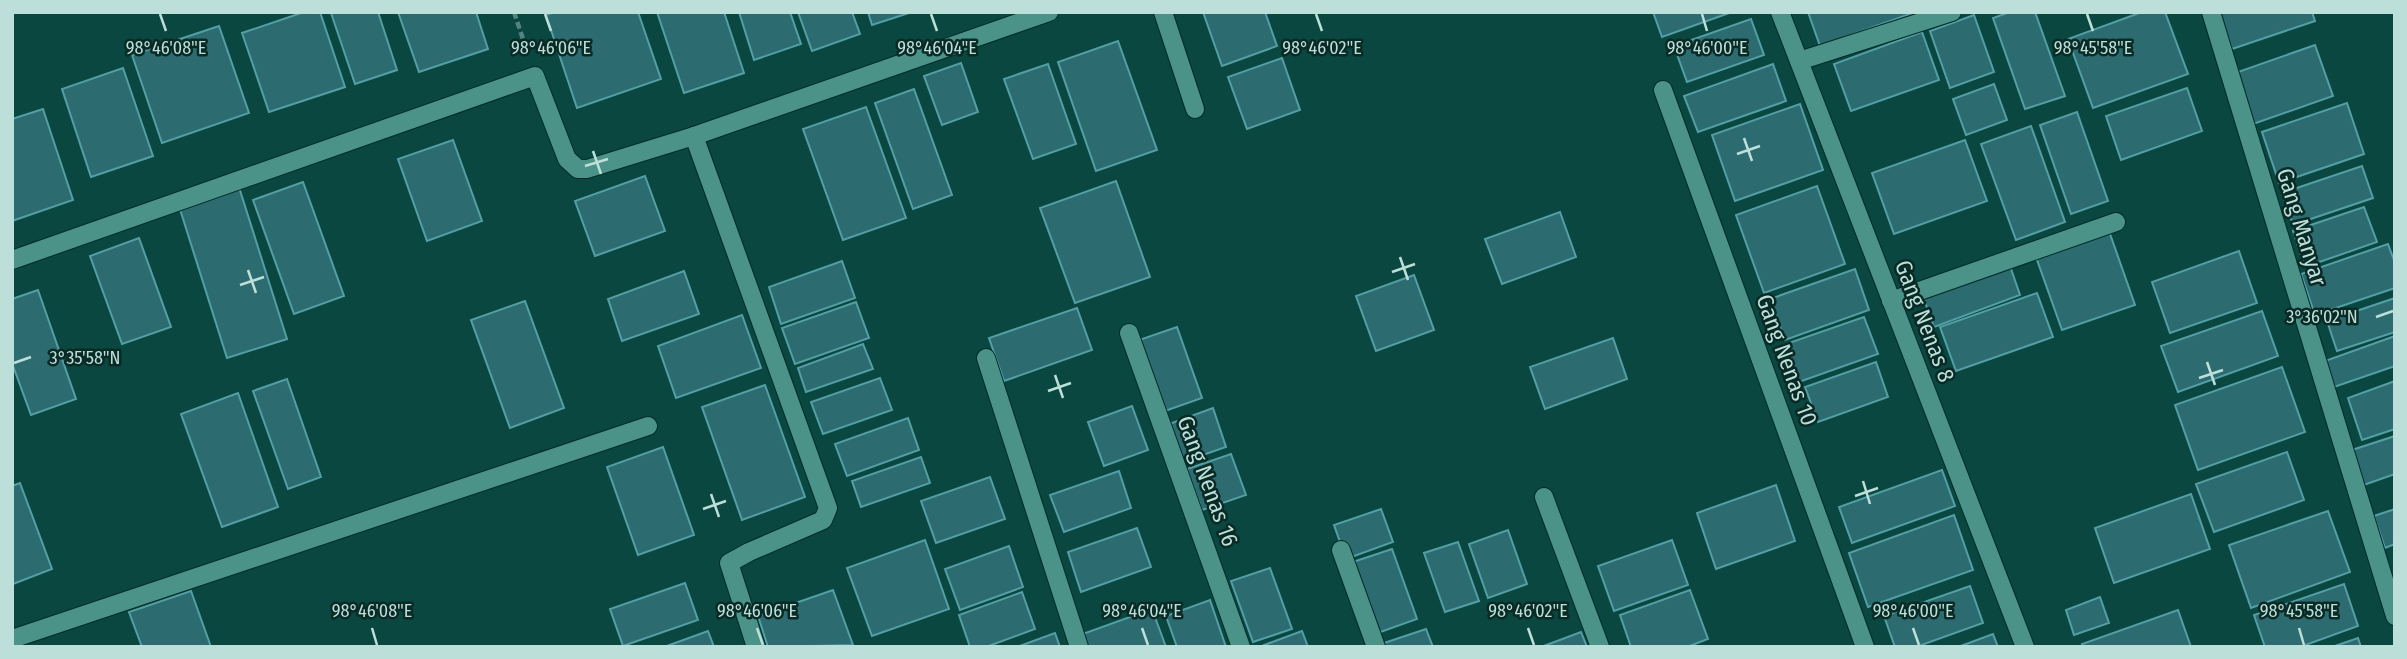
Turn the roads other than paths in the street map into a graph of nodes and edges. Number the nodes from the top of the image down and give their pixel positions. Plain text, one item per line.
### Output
1 (1049, 12) edge
2 (1163, 12) edge
3 (1780, 12) edge
4 (1952, 12) edge
5 (2211, 12) edge
6 (1799, 61) junction
7 (1663, 90) dead end
8 (1195, 109) dead end
9 (694, 136) junction
10 (2116, 222) dead end
11 (12, 260) edge
12 (1891, 301) junction
13 (1129, 332) dead end
14 (986, 358) dead end
15 (648, 426) dead end
16 (1544, 497) dead end
17 (1341, 550) dead end
18 (2395, 616) edge
19 (12, 639) edge
20 (756, 647) edge
21 (1079, 647) edge
22 (1241, 647) edge
23 (1376, 647) edge
24 (1600, 647) edge
25 (1864, 647) edge
26 (2025, 647) edge

1 - 9 street
2 - 8 street
3 - 6 street, Gang Nenas 8
4 - 6 street
5 - 18 street, Gang Manyar
6 - 12 street, Gang Nenas 8
7 - 25 street, Gang Nenas 10
9 - 11 street
9 - 20 street
10 - 12 street
12 - 26 street, Gang Nenas 8
13 - 22 street, Gang Nenas 16
14 - 21 street
15 - 19 street
16 - 24 street
17 - 23 street

